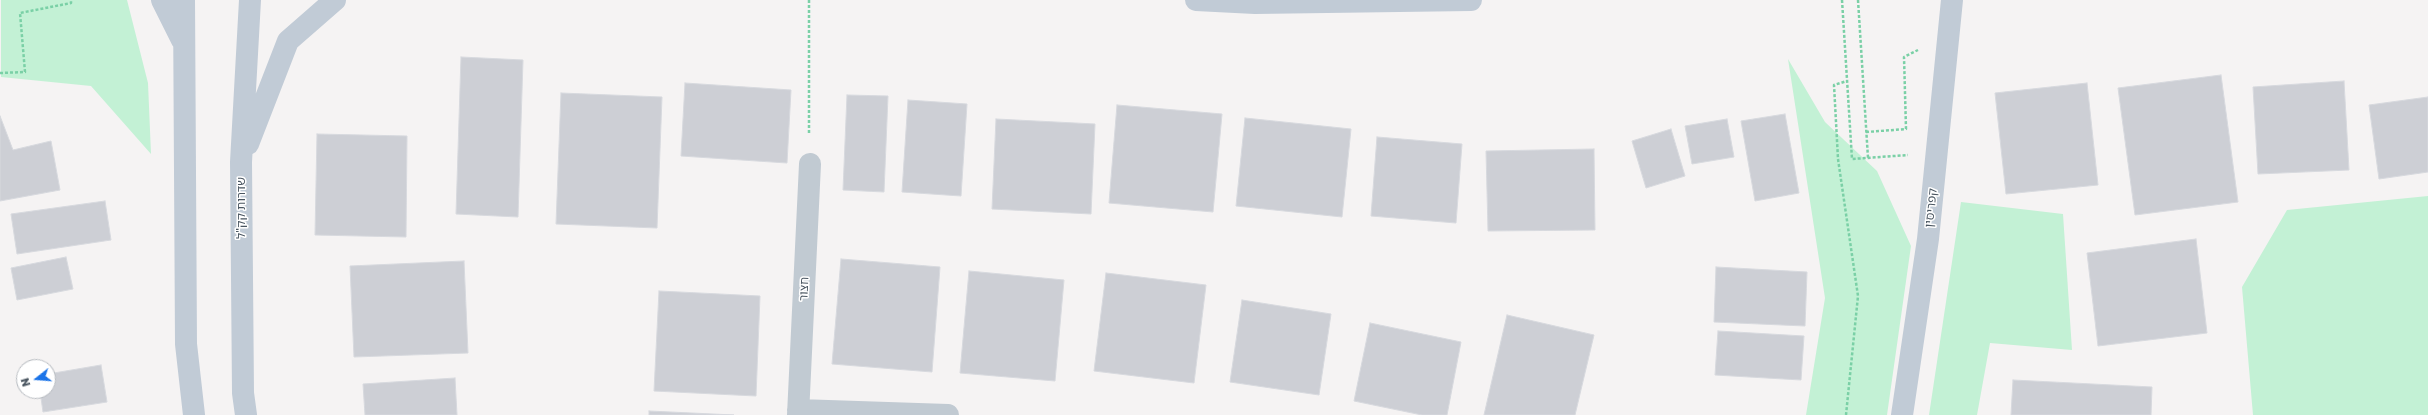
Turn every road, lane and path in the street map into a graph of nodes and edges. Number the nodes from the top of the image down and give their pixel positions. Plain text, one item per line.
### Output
1 (71, 0) edge
2 (162, 0) edge
3 (184, 0) edge
4 (250, 0) edge
5 (335, 0) edge
6 (809, 0) edge
7 (1196, 0) edge
8 (1471, 0) edge
9 (1842, 0) edge
10 (1858, 0) edge
11 (1952, 0) edge
12 (183, 42) junction
13 (1904, 57) dead end
14 (0, 73) edge
15 (1847, 81) junction
16 (1866, 132) junction
17 (1936, 153) junction
18 (1868, 158) junction
19 (241, 162) junction
20 (810, 164) joint
21 (798, 413) edge
22 (194, 415) edge
23 (246, 415) edge
24 (948, 415) edge
25 (1846, 415) edge
26 (1902, 415) edge

1 - 14 path
2 - 12 main road
3 - 12 main road
4 - 19 main road, שדרות קק"ל
5 - 19 main road
6 - 20 path
7 - 8 main road
9 - 15 path
10 - 16 path
11 - 17 main road, קפריסין
12 - 22 main road
13 - 16 path
15 - 18 path
15 - 25 path
16 - 18 path
17 - 18 path
17 - 26 main road, קפריסין
19 - 23 main road, שדרות קק"ל
20 - 21 street, חצור
21 - 24 street

